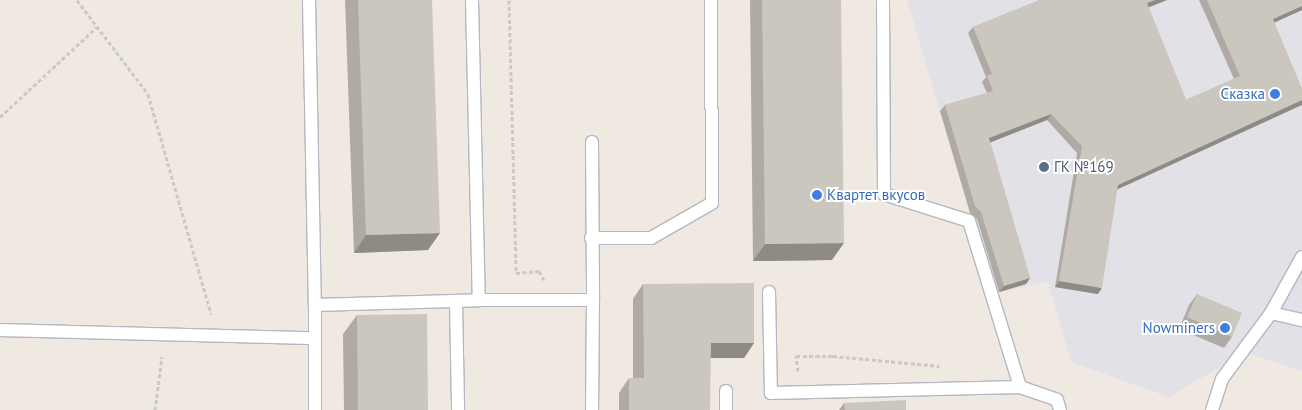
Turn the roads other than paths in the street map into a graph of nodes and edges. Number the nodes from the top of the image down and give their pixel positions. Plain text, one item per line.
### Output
1 (308, 0) edge
2 (472, 0) edge
3 (711, 0) edge
4 (883, 0) edge
5 (592, 142) dead end
6 (591, 238) junction
7 (1302, 257) edge
8 (769, 292) dead end
9 (479, 300) junction
10 (593, 300) junction
11 (456, 301) junction
12 (315, 305) junction
13 (1271, 313) junction
14 (1302, 320) edge
15 (0, 330) edge
16 (314, 338) junction
17 (1020, 387) junction
18 (726, 391) dead end
19 (315, 410) edge
20 (458, 410) edge
21 (592, 410) edge
22 (726, 410) edge
23 (1060, 410) edge
24 (1212, 410) edge

1 - 12 lane
2 - 9 lane
3 - 6 lane
4 - 17 lane
5 - 6 lane
6 - 10 lane
7 - 13 lane
8 - 17 lane
9 - 10 lane
9 - 11 lane
10 - 21 lane
11 - 12 lane
11 - 20 lane
12 - 16 lane
13 - 14 lane
13 - 24 lane
15 - 16 lane
16 - 19 lane
17 - 23 lane
18 - 22 lane

